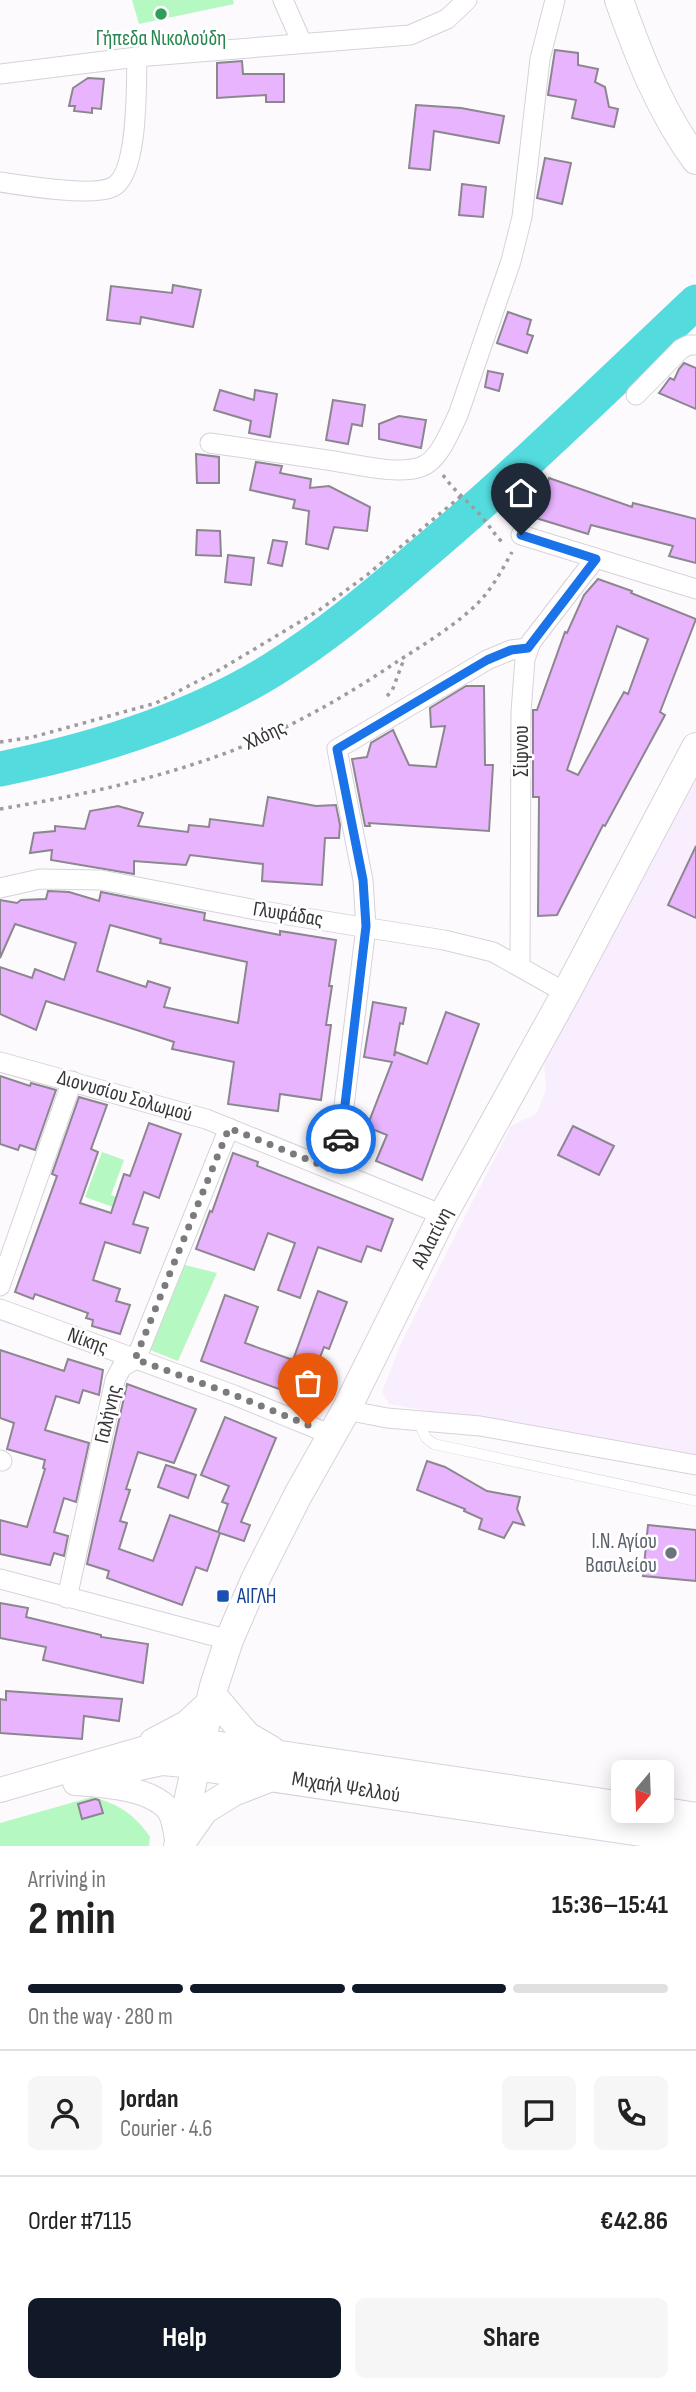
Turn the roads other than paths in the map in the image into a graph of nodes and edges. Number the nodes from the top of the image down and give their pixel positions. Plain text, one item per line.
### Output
1 (283, 0) edge
2 (467, 0) edge
3 (555, 0) edge
4 (620, 0) edge
5 (302, 43) junction
6 (137, 57) junction
7 (0, 74) edge
8 (696, 160) edge
9 (0, 183) edge
10 (696, 345) edge
11 (636, 395) dead end
12 (210, 443) dead end
13 (521, 535) road end
14 (596, 559) junction
15 (696, 589) edge
16 (528, 648) junction
17 (696, 747) edge
18 (0, 888) edge
19 (366, 926) junction
20 (520, 967) junction
21 (566, 993) junction
22 (0, 1062) edge
23 (72, 1081) junction
24 (229, 1128) junction
25 (336, 1171) junction
26 (443, 1214) junction
27 (0, 1286) edge
28 (0, 1309) edge
29 (135, 1359) junction
30 (346, 1410) junction
31 (418, 1421) junction
32 (332, 1435) junction
33 (696, 1465) edge
34 (696, 1501) edge
35 (0, 1579) edge
36 (67, 1598) junction
37 (229, 1640) junction
38 (211, 1698) junction
39 (138, 1751) junction
40 (198, 1755) junction
41 (277, 1765) junction
42 (75, 1783) junction
43 (0, 1790) edge
44 (0, 1806) edge
45 (696, 1817) edge
46 (611, 1818) edge
47 (648, 1828) edge
48 (696, 1840) edge
49 (178, 1846) edge

1 - 5 street
2 - 5 street
3 - 12 street
4 - 8 main road
5 - 6 street
6 - 7 street
6 - 9 street
10 - 11 street
13 - 14 street
14 - 15 street
14 - 16 street, Σίφνου
16 - 19 street
16 - 20 street, Σίφνου
17 - 21 main road, Αλλατίνη
18 - 19 street, Γλυφάδας
19 - 20 street, Γλυφάδας
19 - 25 street
20 - 21 street, Γλυφάδας
21 - 26 main road, Αλλατίνη
22 - 23 street, Διονυσίου Σολωμού
23 - 24 street, Διονυσίου Σολωμού
23 - 27 street
24 - 25 street, Διονυσίου Σολωμού
24 - 29 street, Γαλήνης
25 - 26 street, Διονυσίου Σολωμού
26 - 30 main road, Αλλατίνη
28 - 29 street, Νίκης
29 - 32 street, Νίκης
29 - 36 street, Γαλήνης
30 - 31 street
30 - 32 main road, Αλλατίνη
31 - 33 street
31 - 34 lane
32 - 37 main road, Αλλατίνη
35 - 36 street
36 - 37 street
37 - 38 main road, Αλλατίνη
38 - 39 street
38 - 40 main road, Αλλατίνη
38 - 41 main road
39 - 40 street, Μιχαήλ Ψελλού
39 - 43 street, Μιχαήλ Ψελλού
40 - 41 main road, Μιχαήλ Ψελλού
40 - 42 street, Μιχαήλ Ψελλού
40 - 49 main road, Αλλατίνη
41 - 46 main road, Μιχαήλ Ψελλού
41 - 49 main road
42 - 44 street, Μιχαήλ Ψελλού
42 - 49 street
45 - 47 main road, Μιχαήλ Ψελλού
47 - 48 main road, Μιχαήλ Ψελλού

